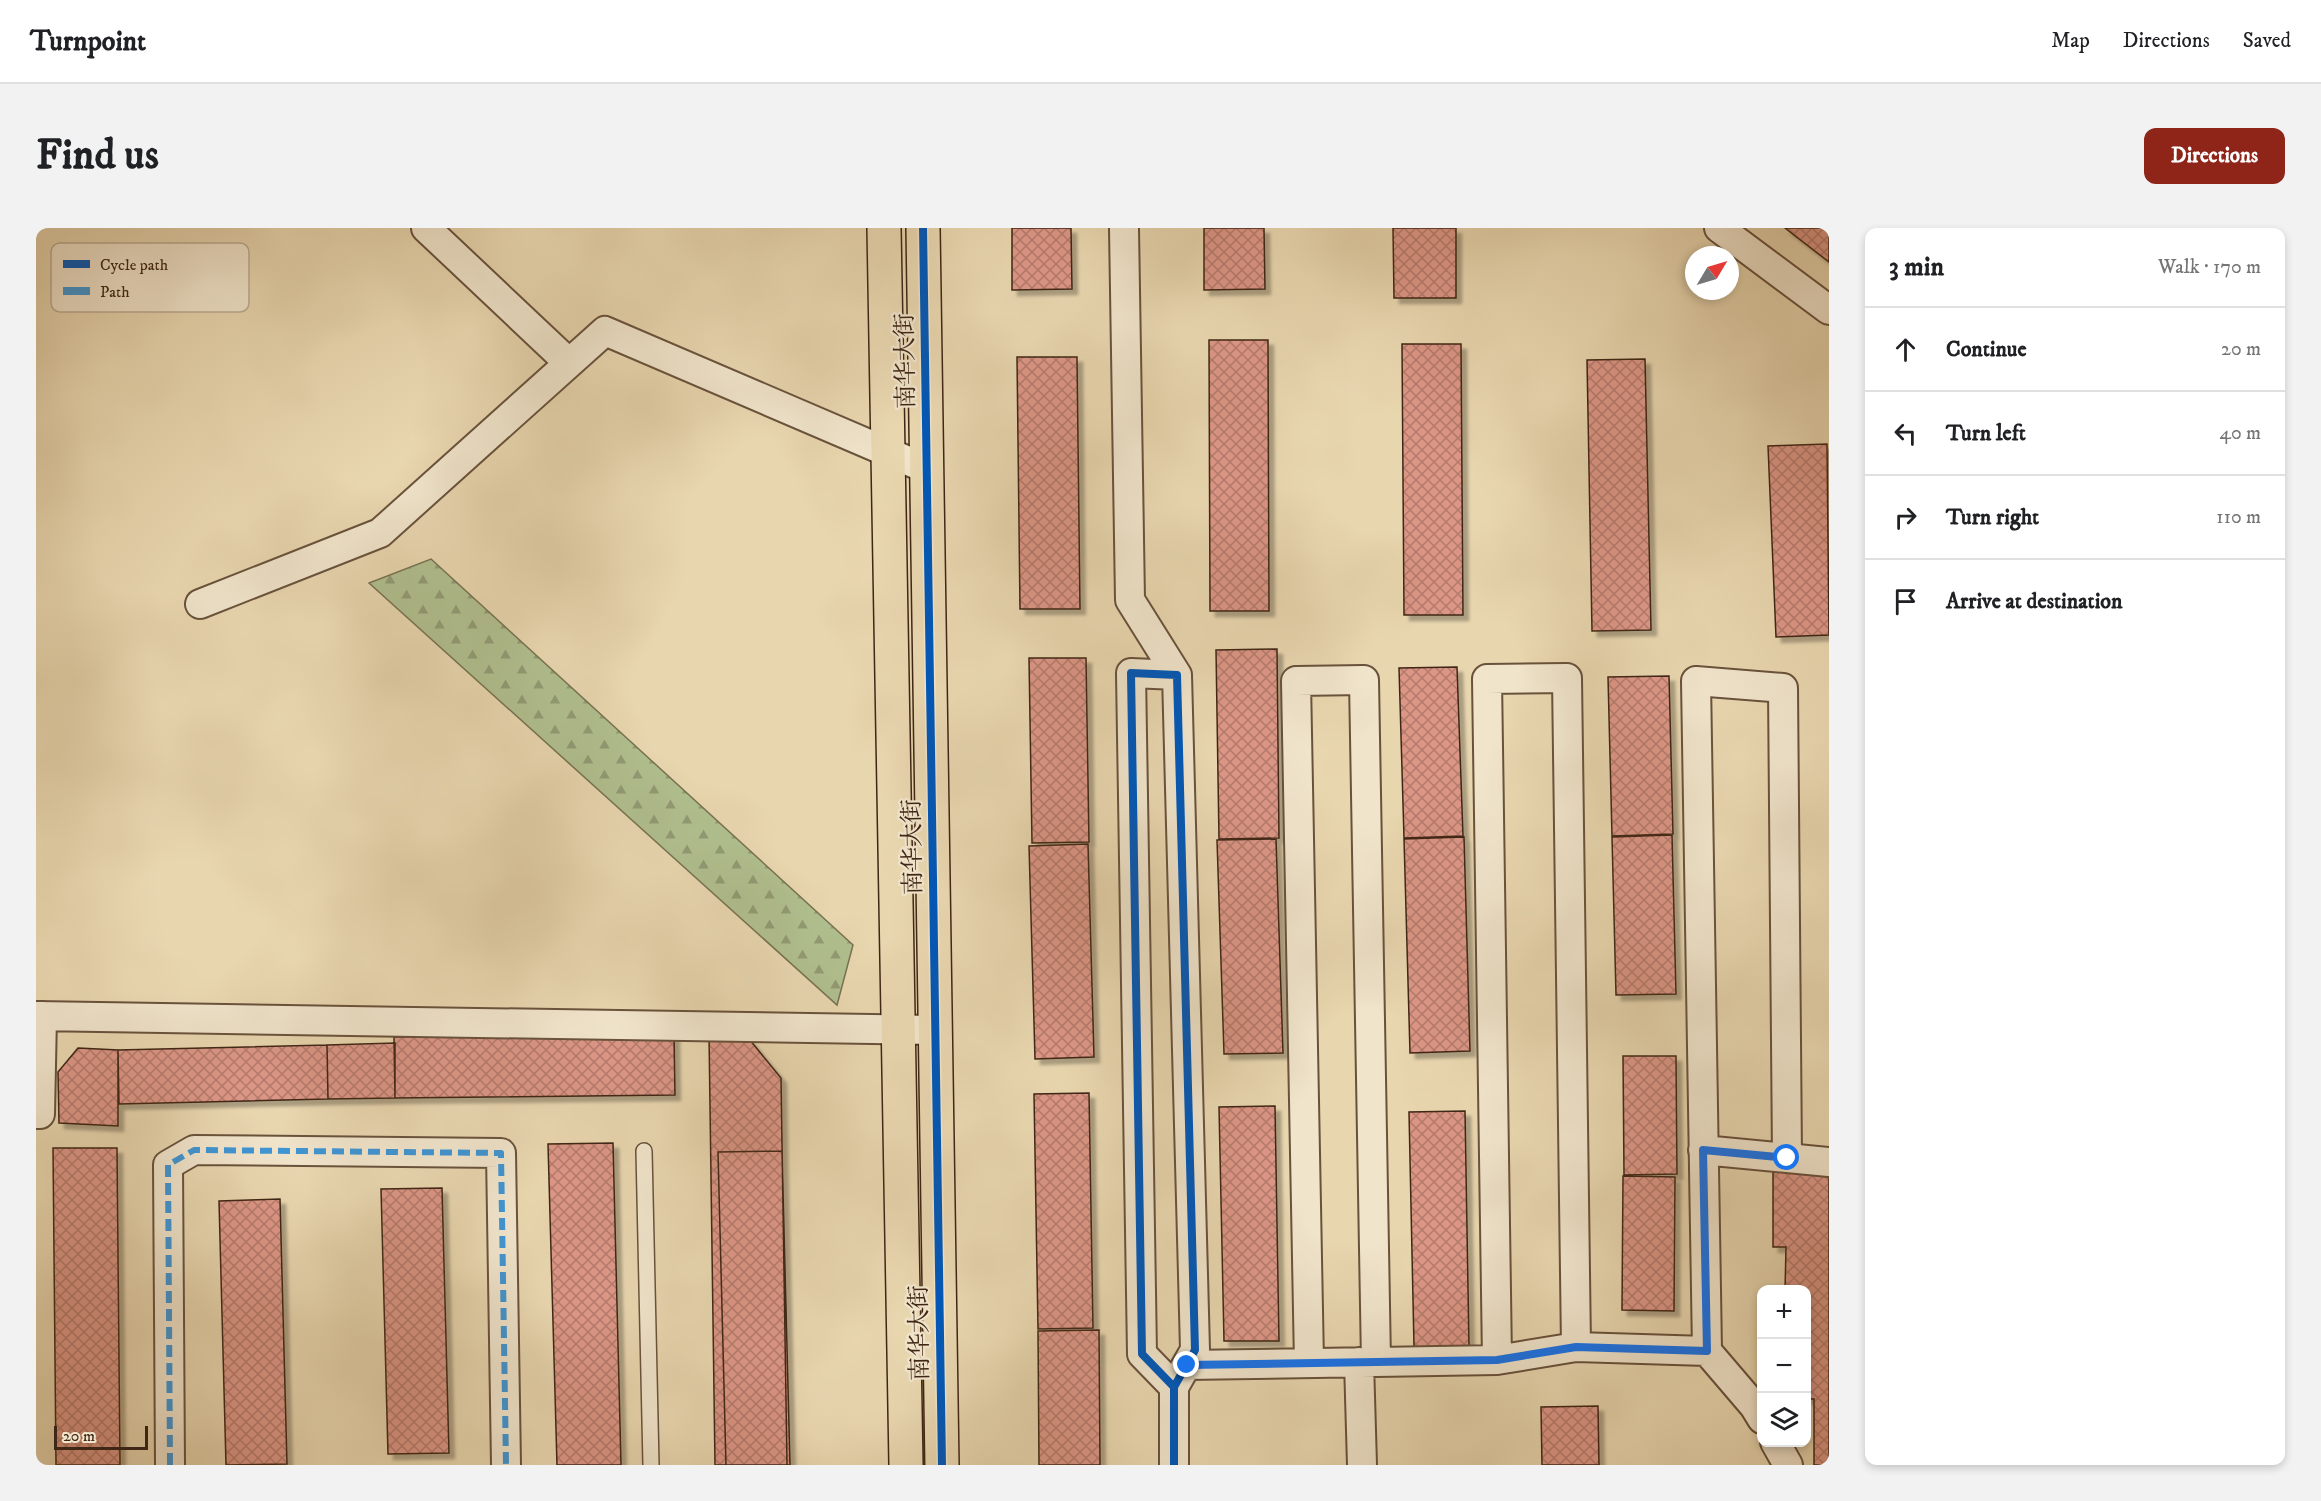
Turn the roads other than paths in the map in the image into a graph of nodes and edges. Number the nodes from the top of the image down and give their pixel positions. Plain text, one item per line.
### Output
1 (426, 228) edge
2 (884, 228) edge
3 (923, 228) edge
4 (1124, 228) edge
5 (1719, 228) edge
6 (1829, 310) edge
7 (569, 363) junction
8 (888, 453) junction
9 (927, 470) junction
10 (200, 604) dead end
11 (1177, 675) junction
12 (39, 1016) edge
13 (898, 1029) junction
14 (935, 1030) junction
15 (36, 1114) edge
16 (1703, 1150) junction
17 (644, 1151) dead end
18 (1787, 1158) junction
19 (1829, 1162) edge
20 (1576, 1347) junction
21 (1707, 1351) junction
22 (1497, 1360) junction
23 (1368, 1362) junction
24 (1309, 1363) junction
25 (1180, 1376) junction
26 (1757, 1412) edge
27 (1777, 1447) edge
28 (170, 1465) edge
29 (506, 1465) edge
30 (651, 1465) edge
31 (906, 1465) edge
32 (942, 1465) edge
33 (1174, 1465) edge
34 (1362, 1465) edge
35 (1788, 1465) edge

1 - 7 street
2 - 8 highway, 南华大街
3 - 9 highway, 南华大街
4 - 11 street
5 - 6 street
7 - 8 street
7 - 10 street
8 - 9 street
8 - 13 highway, 南华大街
9 - 14 highway, 南华大街
11 - 25 street
11 - 25 street
12 - 13 street
12 - 15 street
13 - 14 street
13 - 31 highway, 南华大街
14 - 32 highway, 南华大街
16 - 18 street
16 - 18 street
16 - 21 street
17 - 30 lane
18 - 19 street
20 - 21 street
20 - 22 street
20 - 22 street
21 - 26 street
22 - 23 street
23 - 24 street
23 - 24 street
23 - 34 street
24 - 25 street
25 - 33 street
27 - 35 street
28 - 29 street

